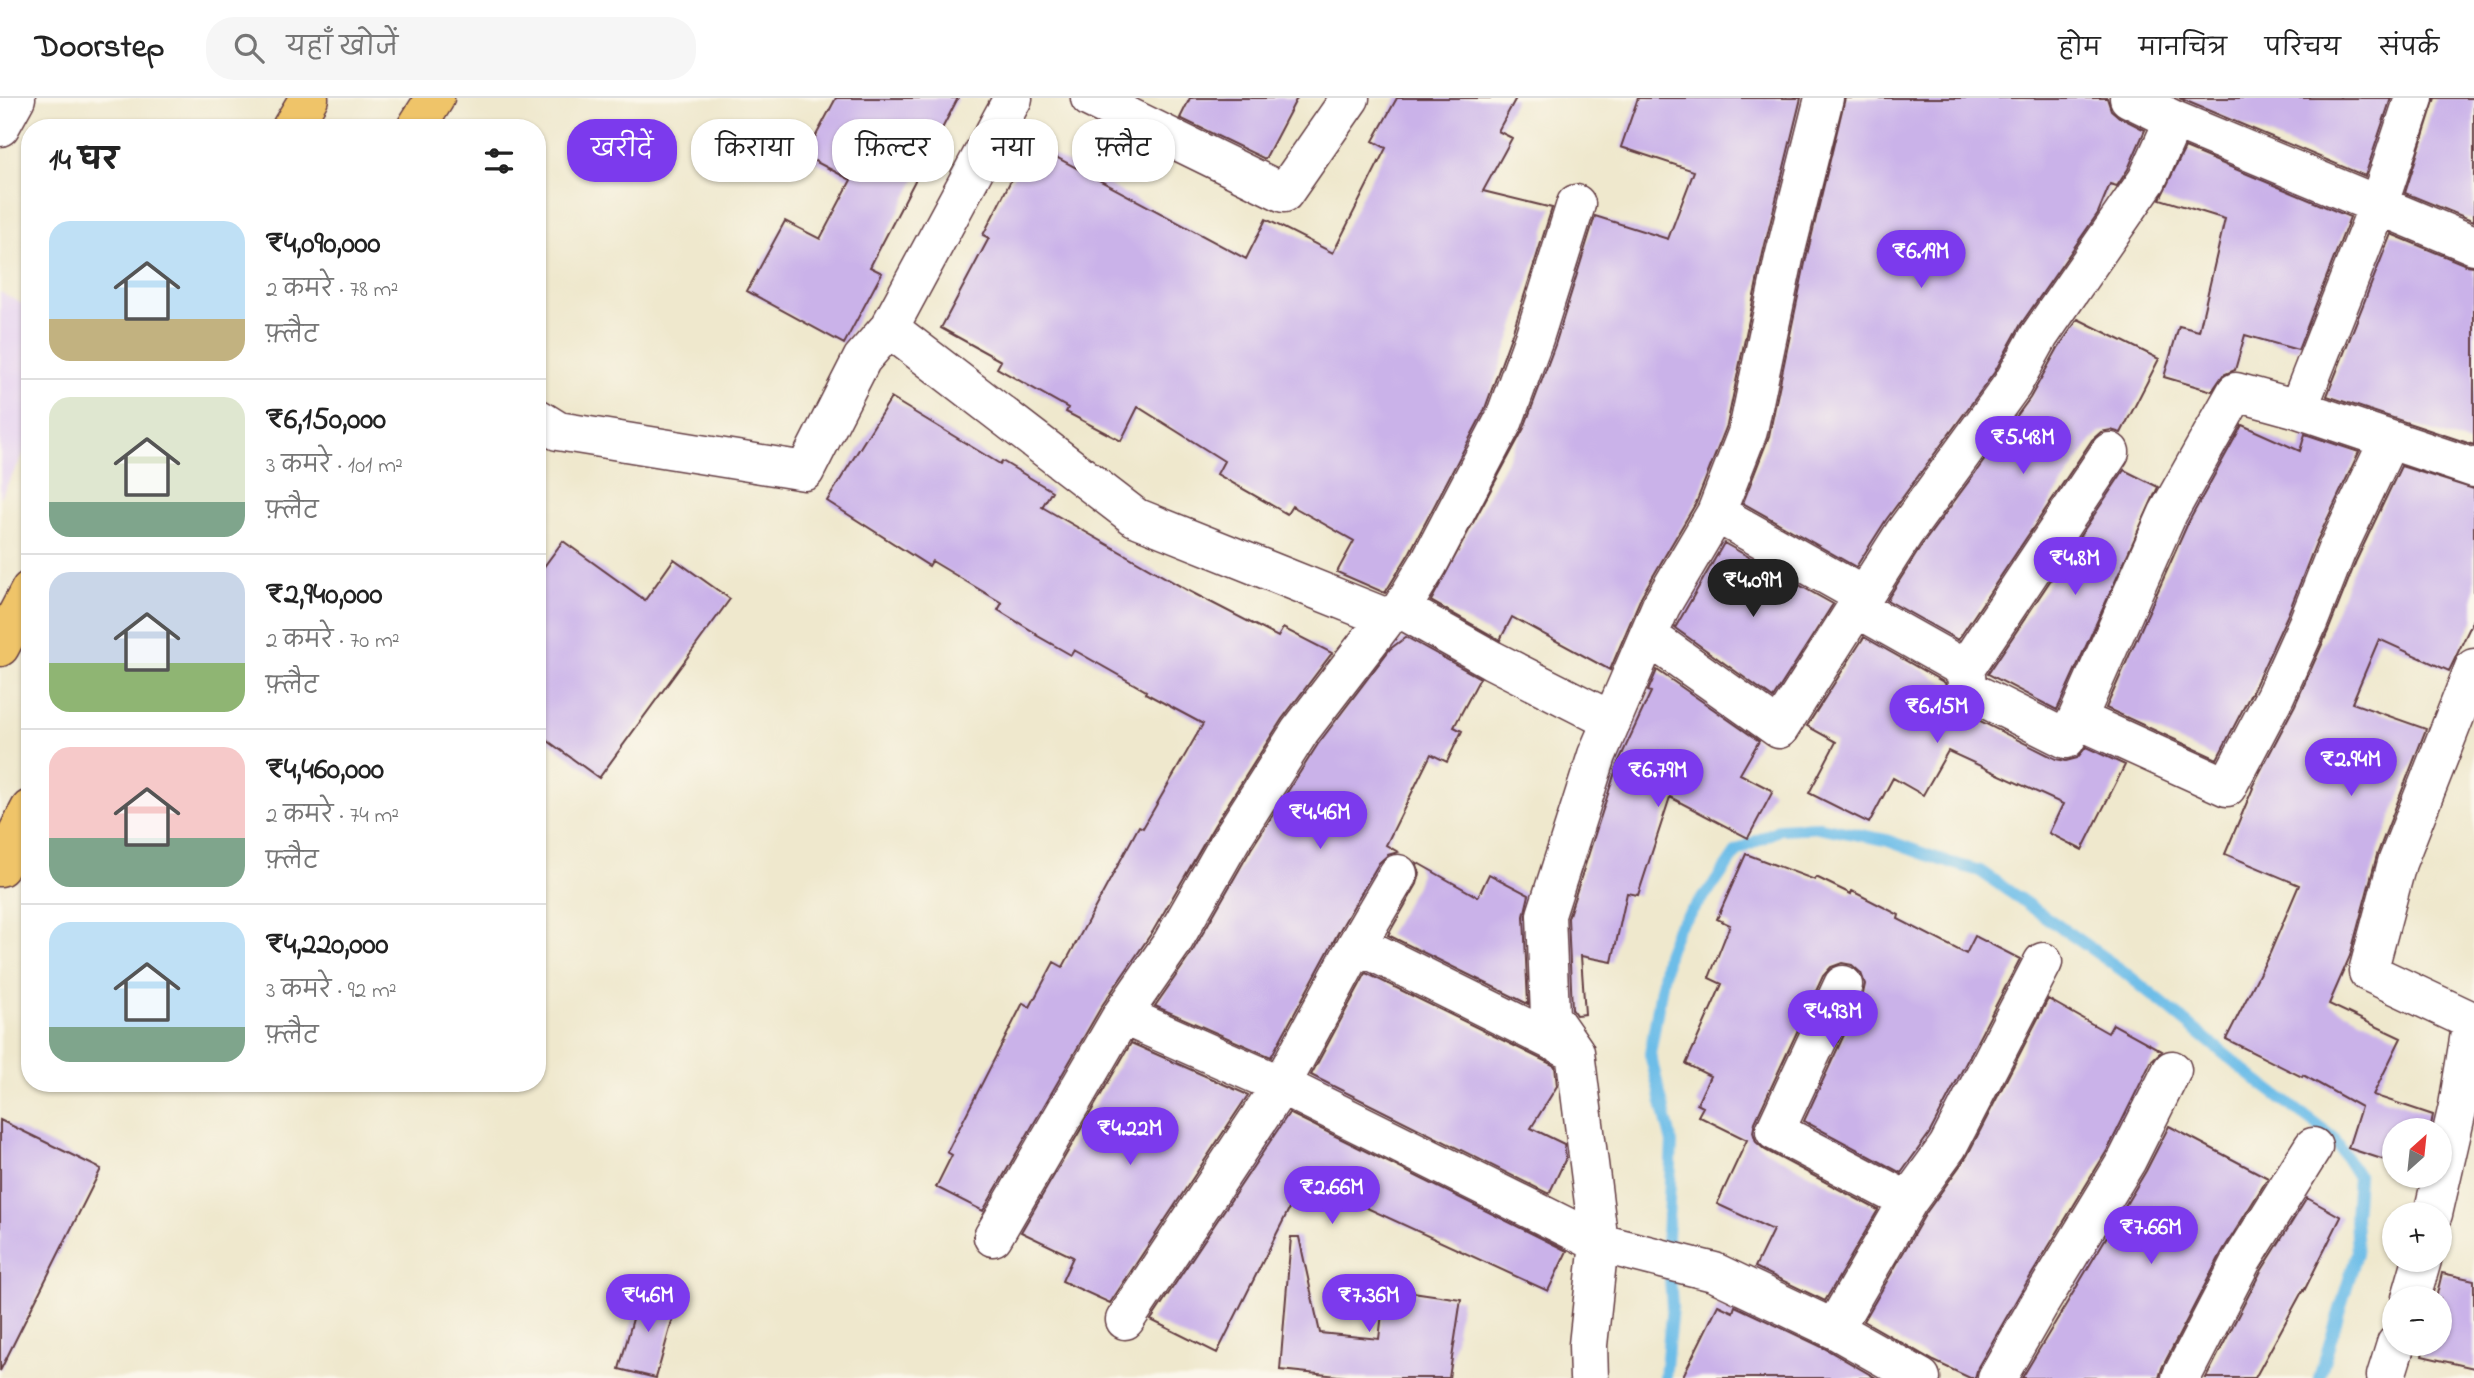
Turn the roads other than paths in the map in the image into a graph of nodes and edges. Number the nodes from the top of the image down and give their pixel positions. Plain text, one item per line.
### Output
1 (16, 98) edge
2 (309, 98) edge
3 (435, 98) edge
4 (1013, 98) edge
5 (1090, 98) edge
6 (1350, 98) edge
7 (1824, 98) edge
8 (2129, 98) edge
9 (2414, 98) edge
10 (296, 119) edge
11 (422, 119) edge
12 (2174, 120) junction
13 (0, 127) edge
14 (1576, 204) dead end
15 (2378, 206) junction
16 (2474, 245) edge
17 (889, 328) junction
18 (2298, 408) junction
19 (546, 424) edge
20 (2389, 440) junction
21 (2110, 452) dead end
22 (2474, 468) edge
23 (1716, 513) junction
24 (1859, 601) junction
25 (21, 607) edge
26 (1394, 614) junction
27 (1648, 636) junction
28 (0, 647) edge
29 (2474, 668) edge
30 (1965, 669) junction
31 (2077, 719) junction
32 (1612, 721) junction
33 (21, 826) edge
34 (0, 867) edge
35 (1398, 874) dead end
36 (1357, 944) junction
37 (2043, 962) dead end
38 (1843, 985) dead end
39 (1122, 1015) junction
40 (1575, 1052) junction
41 (2172, 1070) dead end
42 (1281, 1085) junction
43 (2313, 1147) dead end
44 (1908, 1201) junction
45 (2436, 1202) edge
46 (993, 1237) dead end
47 (1599, 1243) junction
48 (1125, 1320) dead end
49 (1834, 1329) junction
50 (1589, 1361) edge
51 (1921, 1378) edge
52 (1997, 1378) edge
53 (2181, 1378) edge

1 - 13 street
2 - 10 main road
3 - 11 main road
4 - 17 street
5 - 6 street
7 - 23 street
8 - 12 street
9 - 15 street
12 - 15 street
12 - 24 street
14 - 26 street
15 - 16 street
15 - 18 street
17 - 19 street
17 - 26 street
18 - 20 street
18 - 31 street
20 - 22 street
20 - 31 street
21 - 30 street
23 - 24 street
23 - 27 street
24 - 27 street
24 - 30 street
25 - 28 main road
26 - 32 street
26 - 39 street
27 - 32 street
29 - 45 street
30 - 31 street
32 - 40 street
33 - 34 main road
35 - 36 street
36 - 40 street
36 - 42 street
37 - 44 street
38 - 44 street
39 - 42 street
39 - 46 street
40 - 47 street
41 - 52 street
42 - 47 street
42 - 48 street
43 - 53 street
44 - 49 street
47 - 49 street
47 - 50 street
49 - 51 street

